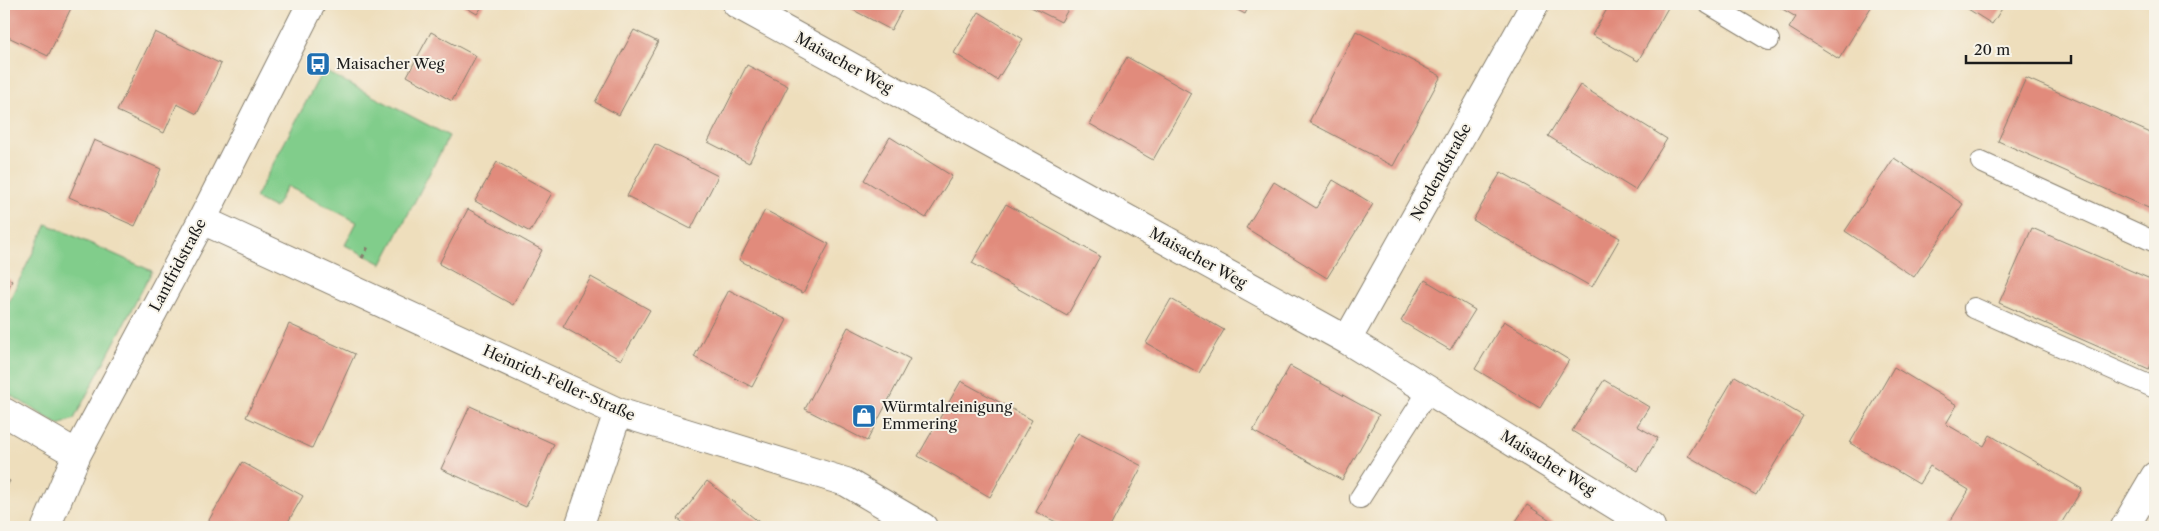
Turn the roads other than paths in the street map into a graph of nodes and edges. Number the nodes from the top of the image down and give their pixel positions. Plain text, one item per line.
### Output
1 (311, 4) edge
2 (737, 4) edge
3 (1535, 4) edge
4 (1709, 4) edge
5 (1768, 40) dead end
6 (1981, 162) dead end
7 (202, 220) junction
8 (2155, 242) edge
9 (1974, 308) dead end
10 (1347, 340) junction
11 (2155, 388) edge
12 (1429, 390) junction
13 (4, 412) edge
14 (618, 412) junction
15 (77, 454) junction
16 (2155, 476) edge
17 (1360, 498) dead end
18 (46, 527) edge
19 (579, 527) edge
20 (923, 527) edge
21 (1652, 527) edge
22 (2125, 527) edge

1 - 7 street, Lantfridstraße
2 - 10 street, Maisacher Weg
3 - 10 street, Nordendstraße
4 - 5 lane
6 - 8 lane
7 - 14 street, Heinrich-Feller-Straße
7 - 15 street, Lantfridstraße
9 - 11 lane
10 - 12 street, Maisacher Weg
12 - 17 lane
12 - 21 street, Maisacher Weg
13 - 15 street
14 - 19 street
14 - 20 street, Heinrich-Feller-Straße
15 - 18 street, Lantfridstraße
16 - 22 street

